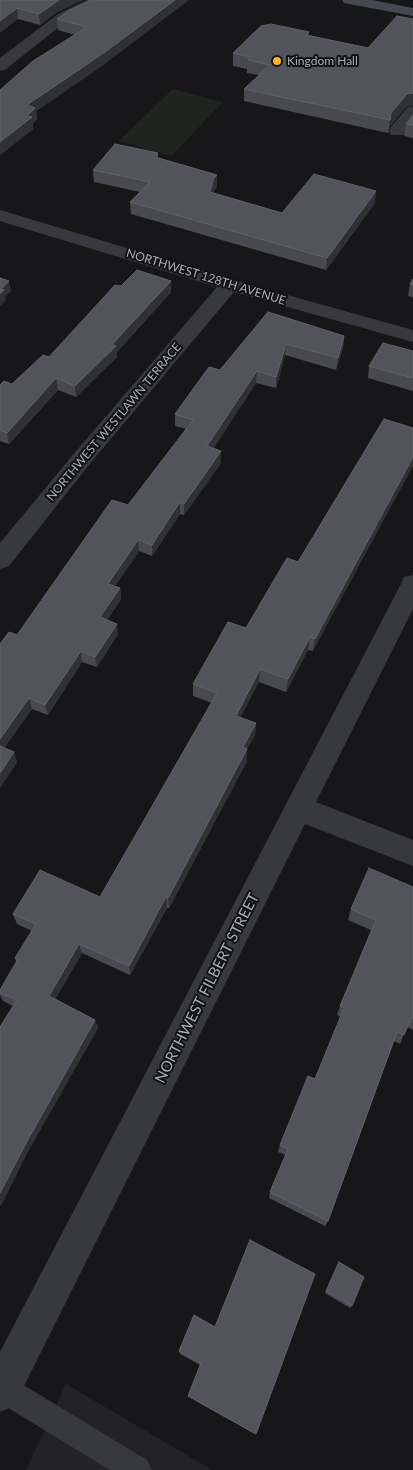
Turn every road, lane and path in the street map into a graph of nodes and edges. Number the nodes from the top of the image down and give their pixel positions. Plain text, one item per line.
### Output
1 (99, 0) edge
2 (349, 0) edge
3 (413, 12) edge
4 (0, 66) edge
5 (413, 111) edge
6 (397, 131) dead end
7 (0, 215) edge
8 (230, 285) junction
9 (413, 336) edge
10 (0, 560) edge
11 (413, 584) edge
12 (298, 808) junction
13 (413, 853) edge
14 (1, 1390) edge
15 (137, 1470) edge

1 - 4 street
2 - 3 main road
5 - 6 street
7 - 8 street, NORTHWEST 128TH AVENUE
8 - 9 street, NORTHWEST 128TH AVENUE
8 - 10 street, NORTHWEST WESTLAWN TERRACE
11 - 12 street, NORTHWEST FILBERT STREET
12 - 13 street
12 - 14 street, NORTHWEST FILBERT STREET
14 - 15 lane

